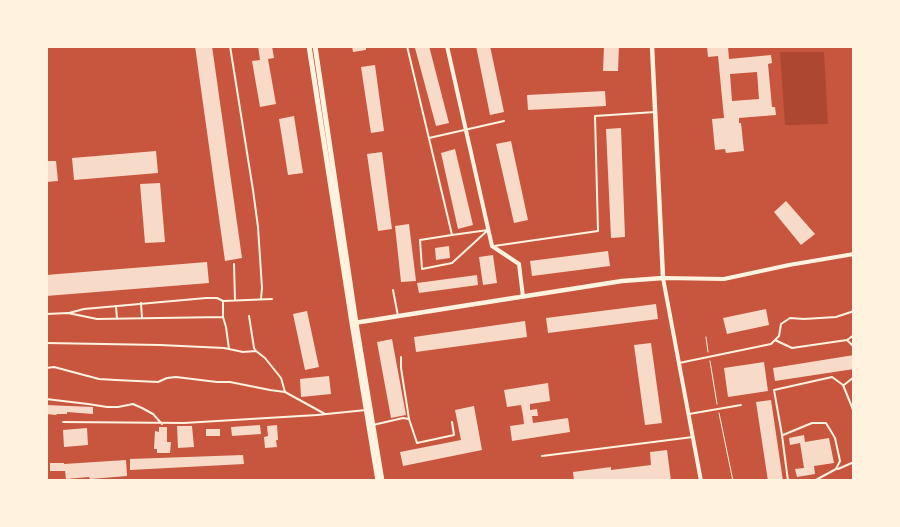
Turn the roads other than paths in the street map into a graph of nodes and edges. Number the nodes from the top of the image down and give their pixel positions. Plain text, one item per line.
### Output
1 (230, 46) edge
2 (309, 46) edge
3 (315, 46) edge
4 (407, 46) edge
5 (448, 46) edge
6 (652, 46) edge
7 (655, 112) junction
8 (504, 121) dead end
9 (466, 130) junction
10 (429, 138) junction
11 (488, 230) junction
12 (452, 235) junction
13 (492, 246) junction
14 (854, 254) edge
15 (234, 264) dead end
16 (663, 278) junction
17 (393, 290) dead end
18 (524, 297) junction
19 (261, 299) junction
20 (272, 299) dead end
21 (235, 300) junction
22 (223, 301) junction
23 (141, 303) junction
24 (116, 306) junction
25 (854, 310) edge
26 (68, 313) junction
27 (46, 314) edge
28 (248, 316) dead end
29 (398, 316) junction
30 (223, 317) junction
31 (142, 318) junction
32 (117, 319) junction
33 (354, 323) junction
34 (854, 335) edge
35 (775, 340) junction
36 (847, 340) junction
37 (46, 343) edge
38 (854, 347) edge
39 (229, 349) junction
40 (256, 351) junction
41 (401, 357) dead end
42 (679, 364) junction
43 (46, 368) edge
44 (854, 377) edge
45 (843, 385) junction
46 (285, 392) junction
47 (46, 399) edge
48 (741, 405) dead end
49 (366, 410) junction
50 (854, 412) edge
51 (325, 414) junction
52 (688, 415) junction
53 (409, 419) junction
54 (62, 422) dead end
55 (452, 422) dead end
56 (162, 424) junction
57 (373, 425) junction
58 (782, 435) junction
59 (693, 437) junction
60 (542, 456) dead end
61 (854, 462) edge
62 (836, 469) junction
63 (378, 481) edge
64 (382, 481) edge
65 (701, 481) edge
66 (788, 481) edge
67 (814, 481) edge

1 - 19 lane
2 - 33 main road
3 - 33 main road
4 - 10 lane
5 - 9 street
6 - 7 street
7 - 13 lane
7 - 16 street
8 - 9 lane
9 - 10 lane
9 - 11 street
10 - 12 lane
11 - 12 lane
11 - 12 lane
11 - 13 street
13 - 18 street
14 - 16 street
15 - 21 lane
16 - 18 street
16 - 42 street
17 - 29 lane
18 - 29 street
19 - 20 lane
19 - 21 lane
21 - 22 lane
22 - 23 lane
22 - 30 lane
23 - 24 lane
23 - 31 lane
24 - 26 lane
24 - 32 lane
25 - 35 lane
26 - 27 lane
26 - 32 lane
28 - 40 lane
29 - 33 street
30 - 31 lane
30 - 39 lane
31 - 32 lane
33 - 49 main road
33 - 57 main road
34 - 36 lane
35 - 36 lane
35 - 42 lane
36 - 38 lane
37 - 39 lane
39 - 40 lane
40 - 46 lane
41 - 53 lane
42 - 52 street
43 - 46 lane
44 - 45 lane
45 - 50 lane
45 - 58 lane
46 - 51 lane
47 - 56 lane
48 - 52 lane
49 - 51 lane
49 - 63 main road
51 - 56 lane
52 - 59 street
53 - 55 lane
53 - 57 lane
54 - 56 lane
57 - 64 main road
58 - 62 lane
58 - 66 lane
59 - 60 lane
59 - 65 street
61 - 62 lane
62 - 67 lane

